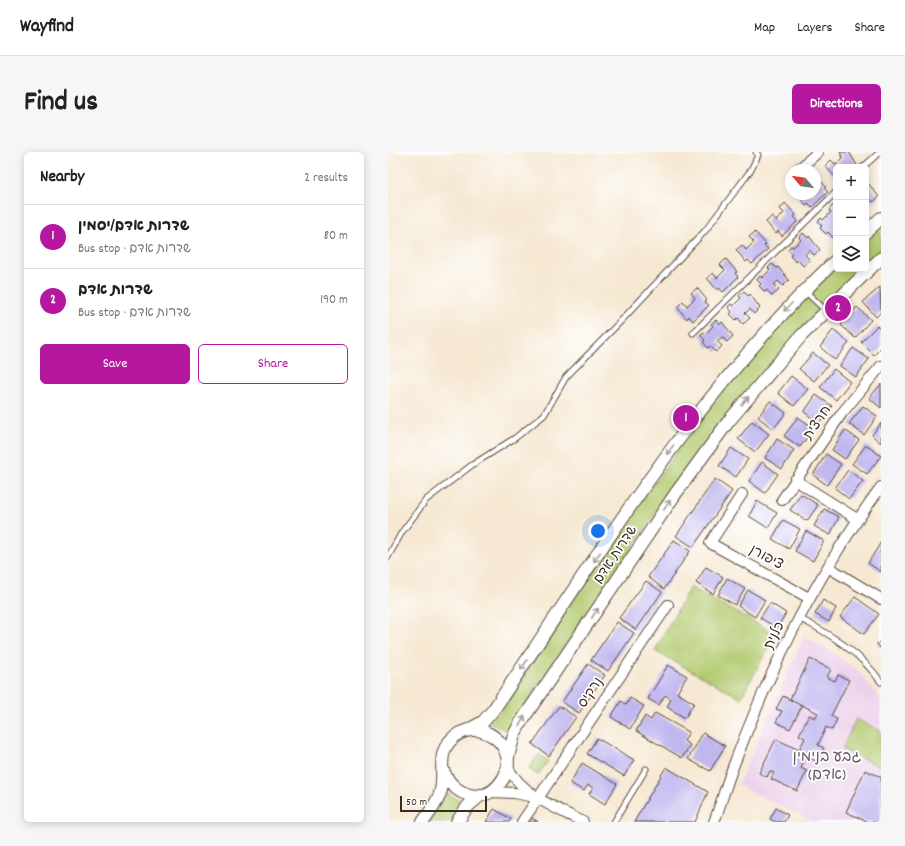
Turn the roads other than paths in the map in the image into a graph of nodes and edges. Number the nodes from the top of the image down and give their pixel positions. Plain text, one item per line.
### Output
1 (756, 152) edge
2 (818, 152) edge
3 (880, 152) edge
4 (805, 164) edge
5 (866, 164) edge
6 (833, 195) edge
7 (881, 218) edge
8 (869, 229) edge
9 (881, 258) edge
10 (833, 263) edge
11 (805, 290) junction
12 (826, 311) junction
13 (692, 333) dead end
14 (881, 366) edge
15 (795, 480) junction
16 (881, 487) edge
17 (742, 494) dead end
18 (782, 500) dead end
19 (857, 519) junction
20 (388, 557) edge
21 (828, 567) junction
22 (809, 598) junction
23 (881, 599) edge
24 (668, 605) dead end
25 (799, 618) junction
26 (881, 682) edge
27 (468, 730) junction
28 (508, 762) junction
29 (646, 769) dead end
30 (443, 770) junction
31 (486, 794) junction
32 (538, 798) junction
33 (719, 809) junction
34 (424, 822) edge
35 (457, 822) edge
36 (522, 822) edge
37 (583, 822) edge
38 (614, 822) edge
39 (714, 822) edge
40 (718, 822) edge

1 - 20 lane
2 - 4 street
3 - 5 lane
6 - 13 lane
7 - 8 street
9 - 12 street, שדרות אדם
10 - 11 street, שדרות אדם
11 - 12 lane
11 -> 27 street, שדרות אדם
28 -> 12 street, שדרות אדם
14 - 15 street, חרצית
15 - 18 street, חרצית
15 - 19 street
16 - 19 street, כלנית
17 - 22 street, ציפורן
19 - 21 street, כלנית
21 - 22 street, כלנית
21 - 23 street
22 - 25 street, כלנית
24 - 32 street, נרקיס
25 - 26 lane
25 - 33 street, כלנית
27 - 28 street
27 - 30 street, שדרות אדם
28 - 31 street, שדרות אדם
28 - 32 street
29 - 38 lane
30 - 31 street
30 - 34 street, שדרות אדם
31 - 32 street
31 - 35 street, שדרות אדם
32 - 36 street, נרקיס
32 - 37 street
33 - 39 street, כלנית
33 - 40 street, כלנית

